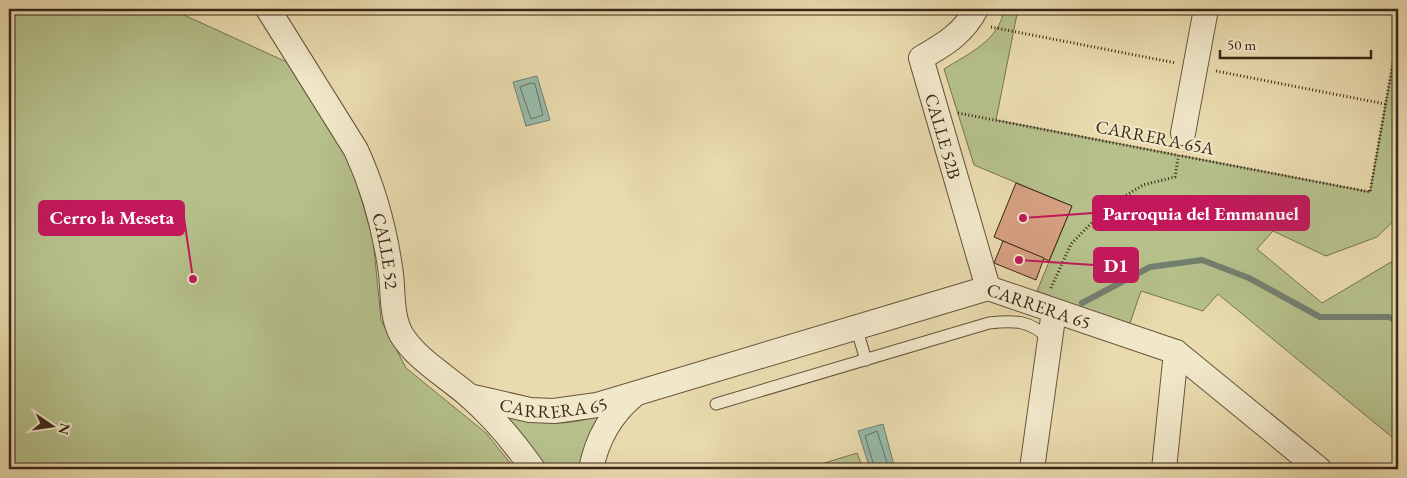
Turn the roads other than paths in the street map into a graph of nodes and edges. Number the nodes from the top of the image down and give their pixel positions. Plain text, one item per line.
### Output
1 (268, 9) edge
2 (976, 9) edge
3 (1206, 9) edge
4 (1181, 144) road end
5 (988, 288) junction
6 (1049, 309) junction
7 (856, 327) junction
8 (1050, 341) junction
9 (1176, 352) junction
10 (866, 360) junction
11 (637, 392) junction
12 (469, 396) junction
13 (716, 404) dead end
14 (1312, 466) edge
15 (533, 469) edge
16 (591, 469) edge
17 (1032, 469) edge
18 (1164, 469) edge

1 - 12 street, CALLE 52
2 - 5 street, CALLE 52B
3 - 4 street
5 - 6 street, CARRERA 65
5 - 7 street, CARRERA 65
6 - 8 street
6 - 9 street, CARRERA 65
7 - 10 lane
7 - 11 street, CARRERA 65
8 - 10 lane
8 - 17 street
9 - 14 street, CARRERA 65
9 - 18 street
10 - 13 lane
11 - 12 street, CARRERA 65
11 - 16 street, CARRERA 65
12 - 15 street, CALLE 52

